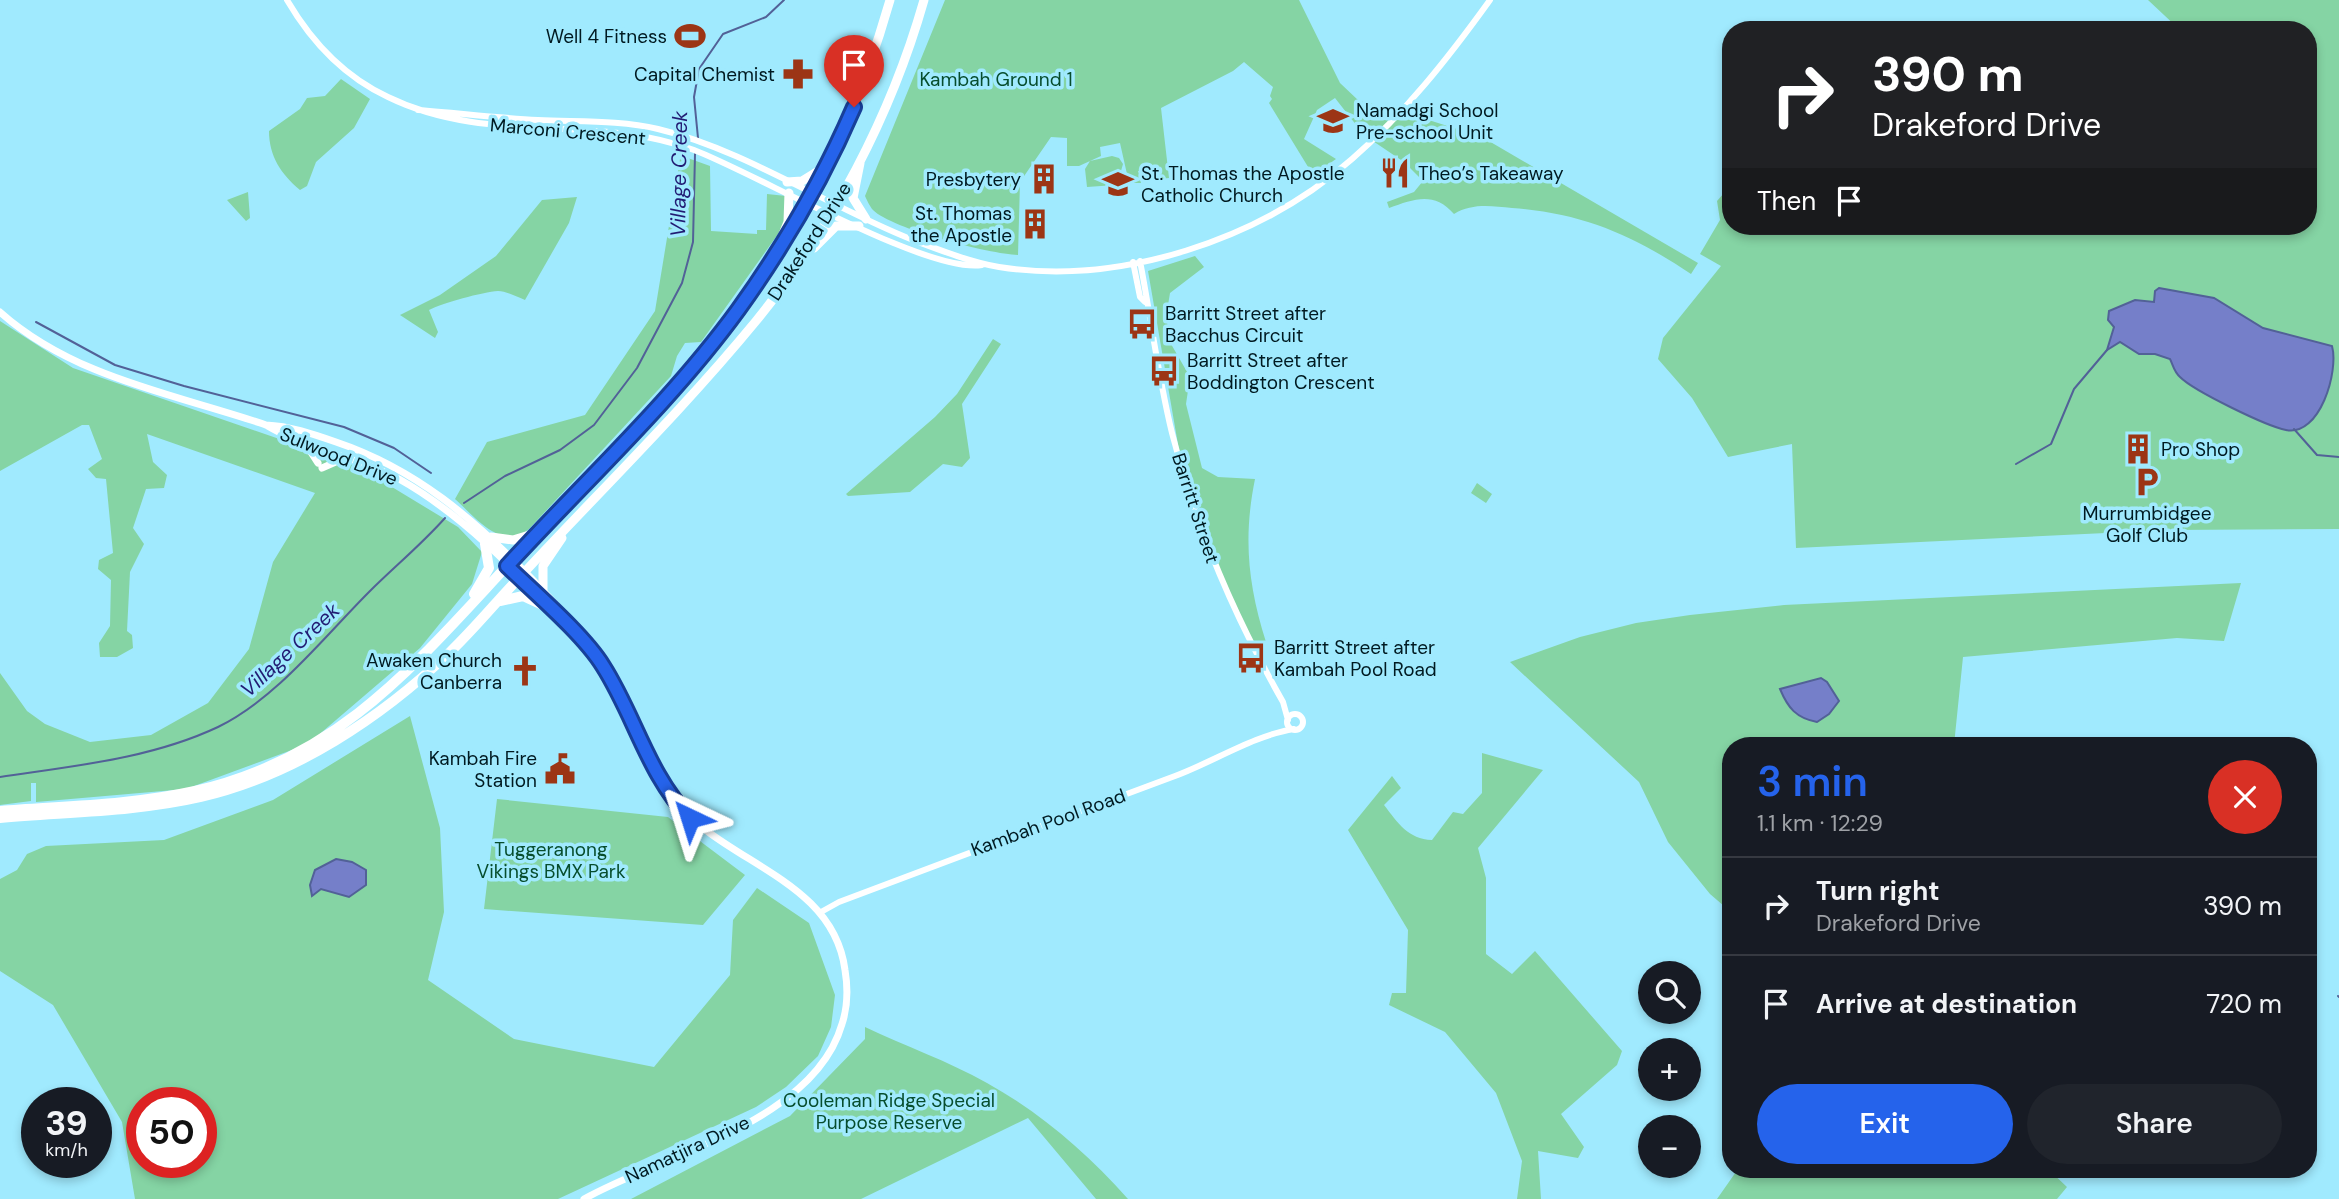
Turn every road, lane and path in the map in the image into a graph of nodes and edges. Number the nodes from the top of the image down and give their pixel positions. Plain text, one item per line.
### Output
1 (287, 0) edge
2 (890, 0) edge
3 (924, 0) edge
4 (1490, 0) edge
5 (418, 110) junction
6 (860, 161) junction
7 (828, 165) junction
8 (787, 182) junction
9 (789, 193) junction
10 (809, 198) junction
11 (833, 209) junction
12 (862, 222) junction
13 (778, 251) junction
14 (805, 255) junction
15 (1136, 262) junction
16 (0, 312) edge
17 (266, 425) junction
18 (303, 442) junction
19 (351, 457) junction
20 (572, 522) junction
21 (538, 533) junction
22 (488, 541) junction
23 (510, 563) junction
24 (522, 575) junction
25 (543, 590) junction
26 (495, 604) junction
27 (549, 608) junction
28 (465, 610) junction
29 (598, 657) junction
30 (1283, 702) junction
31 (1296, 714) junction
32 (1288, 721) junction
33 (1294, 729) junction
34 (1276, 732) junction
35 (0, 811) edge
36 (0, 818) edge
37 (821, 912) junction
38 (584, 1199) edge

1 - 5 street, Marconi Crescent
2 - 7 highway, Drakeford Drive
3 - 6 highway, Drakeford Drive
4 - 15 street
5 - 8 street, Marconi Crescent
5 - 9 street, Marconi Crescent
6 - 11 highway, Drakeford Drive
6 - 12 highway
7 - 8 highway
7 - 10 highway, Drakeford Drive
8 - 10 street, Marconi Crescent
9 - 10 street, Marconi Crescent
9 - 13 highway
10 - 11 street
10 - 13 highway, Drakeford Drive
11 - 12 street
11 - 14 highway, Drakeford Drive
12 - 14 highway
12 - 15 street
13 - 21 highway, Drakeford Drive
14 - 20 highway, Drakeford Drive
15 - 30 street, Barritt Street
16 - 17 main road, Sulwood Drive
17 - 18 main road, Sulwood Drive
17 - 22 main road, Sulwood Drive
18 - 19 main road, Sulwood Drive
18 - 19 main road
19 - 22 main road, Sulwood Drive
20 - 24 highway, Drakeford Drive
20 - 25 highway
21 - 22 highway
21 - 23 highway, Drakeford Drive
22 - 23 main road, Sulwood Drive
22 - 28 highway
23 - 24 main road, Sulwood Drive
23 - 28 highway
24 - 25 main road, Sulwood Drive
24 - 26 highway
24 - 27 main road, Sulwood Drive
25 - 29 main road, Sulwood Drive
26 - 27 highway
26 - 36 highway
27 - 29 main road, Sulwood Drive
28 - 35 highway
29 - 37 main road, Sulwood Drive
30 - 31 street, Barritt Street
30 - 32 street, Barritt Street
31 - 32 street, Kambah Pool Road
31 - 33 street
32 - 33 street
32 - 34 street, Kambah Pool Road
33 - 34 street, Kambah Pool Road
34 - 37 street, Kambah Pool Road
37 - 38 main road, Namatjira Drive

